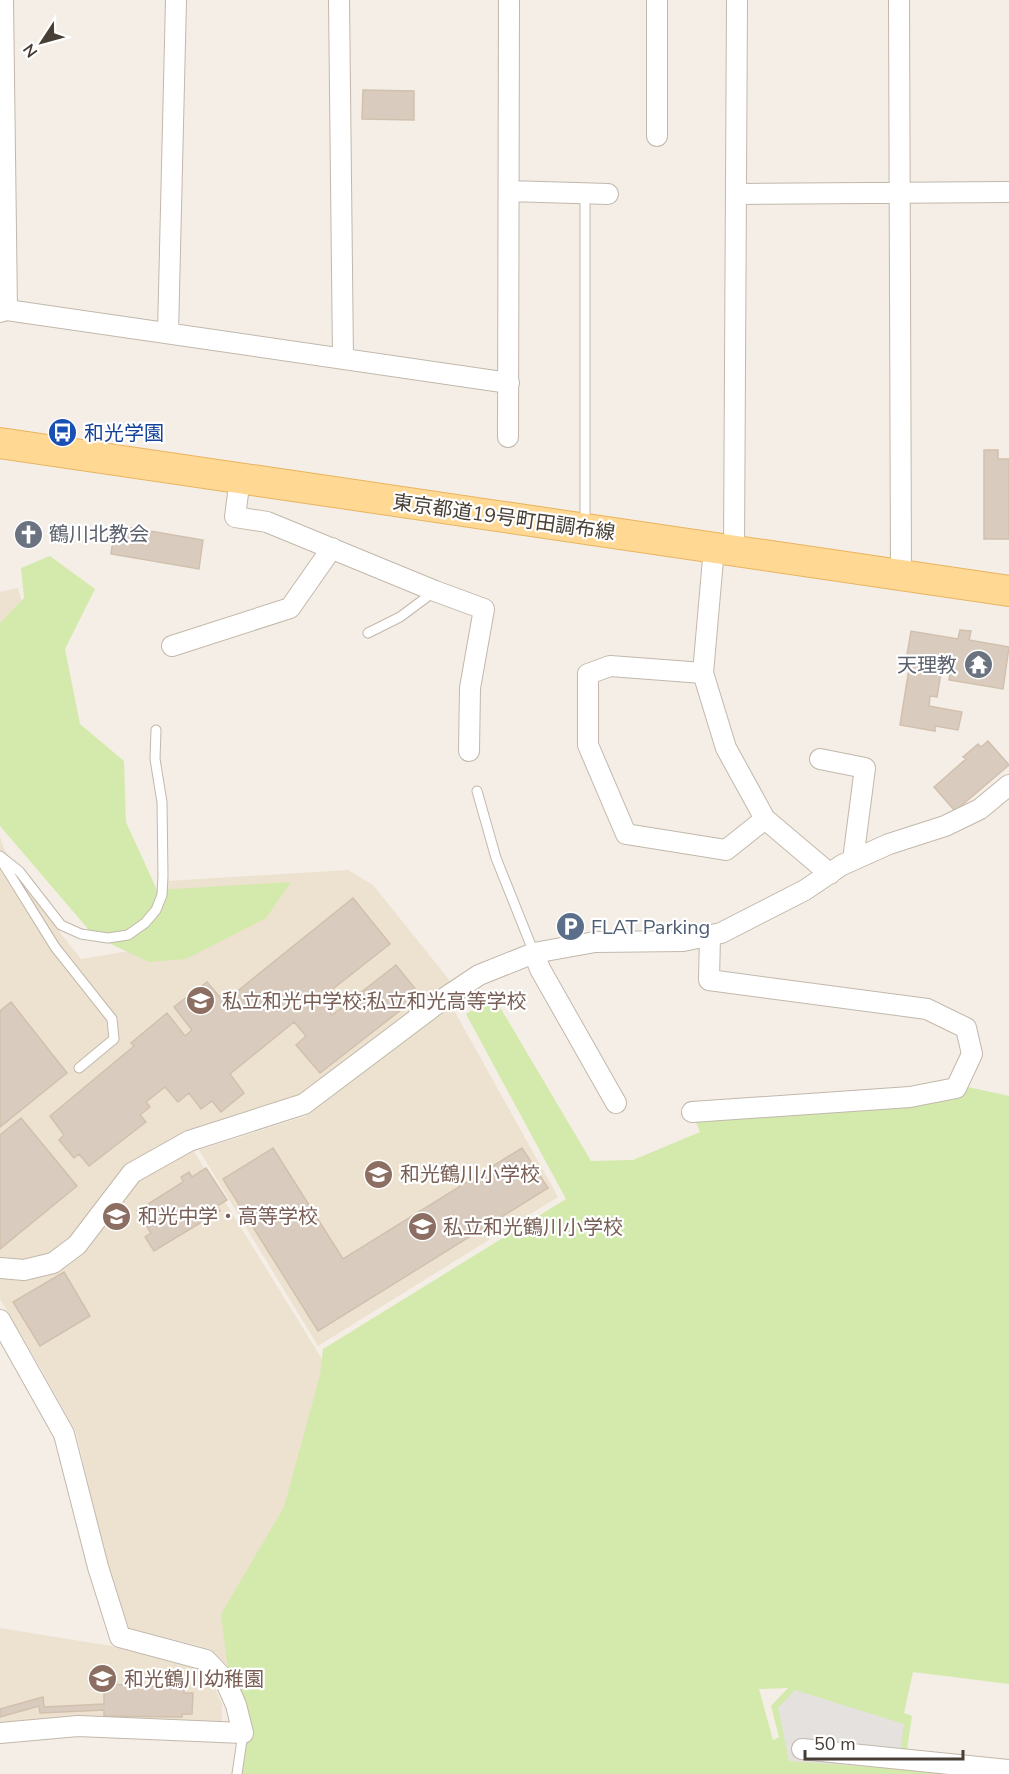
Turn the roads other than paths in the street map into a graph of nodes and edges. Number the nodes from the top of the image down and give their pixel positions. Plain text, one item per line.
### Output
1 (3, 0) edge
2 (176, 0) edge
3 (339, 0) edge
4 (509, 0) edge
5 (657, 0) edge
6 (738, 0) edge
7 (899, 0) edge
8 (657, 136) dead end
9 (509, 191) junction
10 (1009, 192) edge
11 (585, 193) junction
12 (899, 193) junction
13 (608, 194) dead end
14 (736, 194) junction
15 (4, 311) edge
16 (168, 333) junction
17 (343, 359) junction
18 (509, 383) junction
19 (508, 437) dead end
20 (0, 443) edge
21 (240, 478) junction
22 (585, 529) junction
23 (332, 548) junction
24 (724, 549) junction
25 (901, 575) junction
26 (435, 591) junction
27 (1009, 591) edge
28 (368, 633) dead end
29 (172, 646) dead end
30 (703, 673) junction
31 (156, 730) dead end
32 (469, 751) dead end
33 (820, 759) dead end
34 (1009, 785) edge
35 (477, 790) dead end
36 (765, 819) junction
37 (0, 857) edge
38 (853, 860) junction
39 (830, 873) junction
40 (710, 935) junction
41 (534, 953) junction
42 (79, 1068) dead end
43 (616, 1103) dead end
44 (692, 1112) dead end
45 (0, 1268) edge
46 (0, 1320) edge
47 (0, 1733) edge
48 (243, 1733) junction
49 (802, 1749) dead end
50 (1009, 1770) edge
51 (237, 1774) edge

1 - 15 street
2 - 16 street
3 - 17 street
4 - 9 street
5 - 8 street
6 - 14 street
7 - 12 street
9 - 11 street
9 - 18 street
10 - 12 street
11 - 13 street
11 - 22 lane
12 - 14 street
12 - 25 street
14 - 24 street
15 - 16 street
16 - 17 street
17 - 18 street
18 - 19 street
20 - 21 main road, 東京都道19号町田調布線
21 - 22 main road, 東京都道19号町田調布線
21 - 23 street
22 - 24 main road, 東京都道19号町田調布線
23 - 26 street
23 - 29 street
24 - 25 main road, 東京都道19号町田調布線
24 - 30 street
25 - 27 main road, 東京都道19号町田調布線
26 - 28 lane
26 - 32 street
30 - 36 street
30 - 36 street
31 - 37 lane
33 - 38 street
34 - 38 street
35 - 41 lane
36 - 39 street
37 - 42 lane
38 - 39 street
39 - 40 street
40 - 41 street
40 - 44 street
41 - 43 street
41 - 45 street
46 - 48 street
47 - 48 street
48 - 51 lane
49 - 50 street

